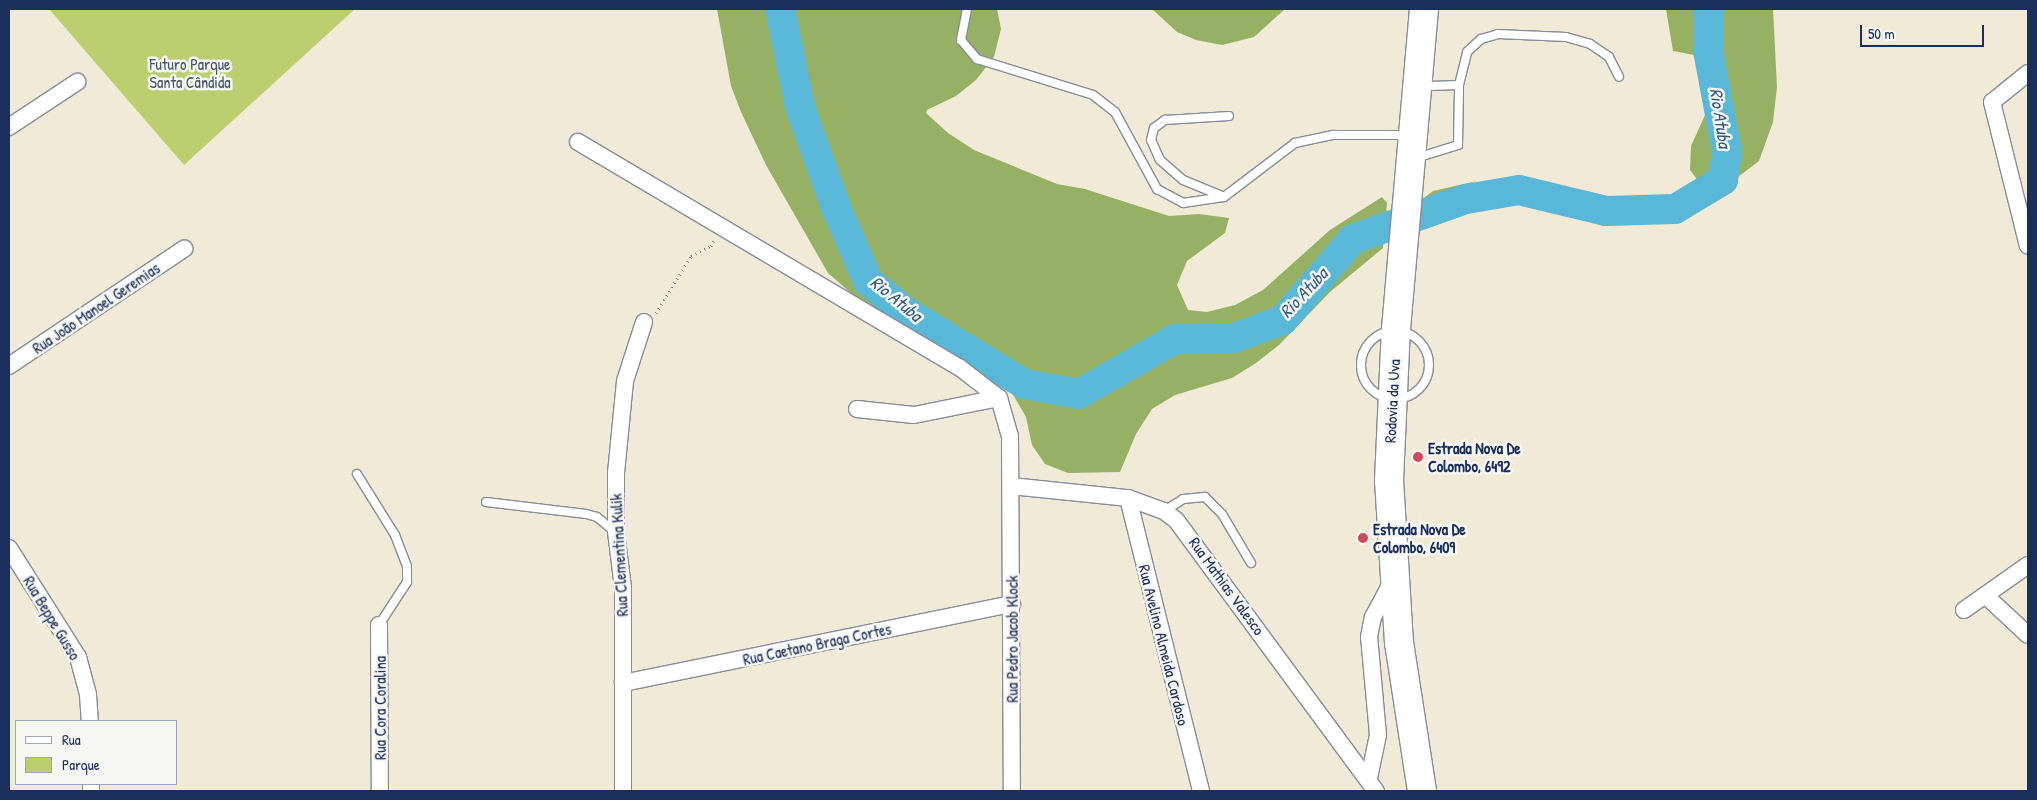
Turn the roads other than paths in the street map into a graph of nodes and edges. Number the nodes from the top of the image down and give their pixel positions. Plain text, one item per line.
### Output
1 (967, 9) edge
2 (1424, 9) edge
3 (2028, 73) edge
4 (1619, 77) dead end
5 (77, 82) dead end
6 (1415, 86) junction
7 (1459, 86) junction
8 (1229, 116) dead end
9 (9, 127) edge
10 (578, 142) dead end
11 (1410, 147) junction
12 (1224, 197) junction
13 (2027, 238) edge
14 (184, 249) dead end
15 (644, 322) road end
16 (1396, 329) junction
17 (9, 366) edge
18 (999, 398) junction
19 (1392, 399) junction
20 (857, 409) dead end
21 (357, 474) dead end
22 (1011, 486) junction
23 (1128, 498) junction
24 (486, 502) dead end
25 (1164, 511) junction
26 (616, 532) junction
27 (9, 548) edge
28 (1251, 563) dead end
29 (2028, 565) edge
30 (1393, 580) junction
31 (1986, 596) junction
32 (1012, 604) junction
33 (1964, 610) dead end
34 (379, 625) joint
35 (2028, 635) edge
36 (623, 684) junction
37 (90, 720) edge
38 (1372, 785) edge
39 (380, 791) edge
40 (623, 791) edge
41 (1012, 791) edge
42 (1201, 791) edge
43 (1422, 791) edge

1 - 12 lane
2 - 6 highway, Rodovia da Uva
3 - 13 street
4 - 7 lane
5 - 9 street
6 - 7 lane
6 - 11 highway, Rodovia da Uva
7 - 11 lane
8 - 12 lane
10 - 18 street
11 - 12 lane
11 - 16 highway, Rodovia da Uva
14 - 17 street, Rua João Manoel Geremias
15 - 26 street, Rua Clementina Kulik
16 - 19 highway, Rodovia da Uva
16 - 19 lane
18 - 20 street
18 - 22 street, Rua Pedro Jacob Klock
19 - 30 highway, Rodovia da Uva
21 - 34 lane
22 - 23 street, Rua Mathias Valesco
22 - 32 street, Rua Pedro Jacob Klock
23 - 25 street, Rua Mathias Valesco
23 - 42 street, Rua Avelino Almeida Cardoso
24 - 26 lane
25 - 28 lane
25 - 38 street, Rua Mathias Valesco
26 - 36 street, Rua Clementina Kulik
27 - 37 street, Rua Beppe Gusso
29 - 31 street
30 - 38 street
30 - 43 highway, Rodovia da Uva
31 - 33 street
31 - 35 street
32 - 36 street, Rua Caetano Braga Cortes
32 - 41 street, Rua Pedro Jacob Klock
34 - 39 street, Rua Cora Coralina
36 - 40 street, Rua Clementina Kulik

